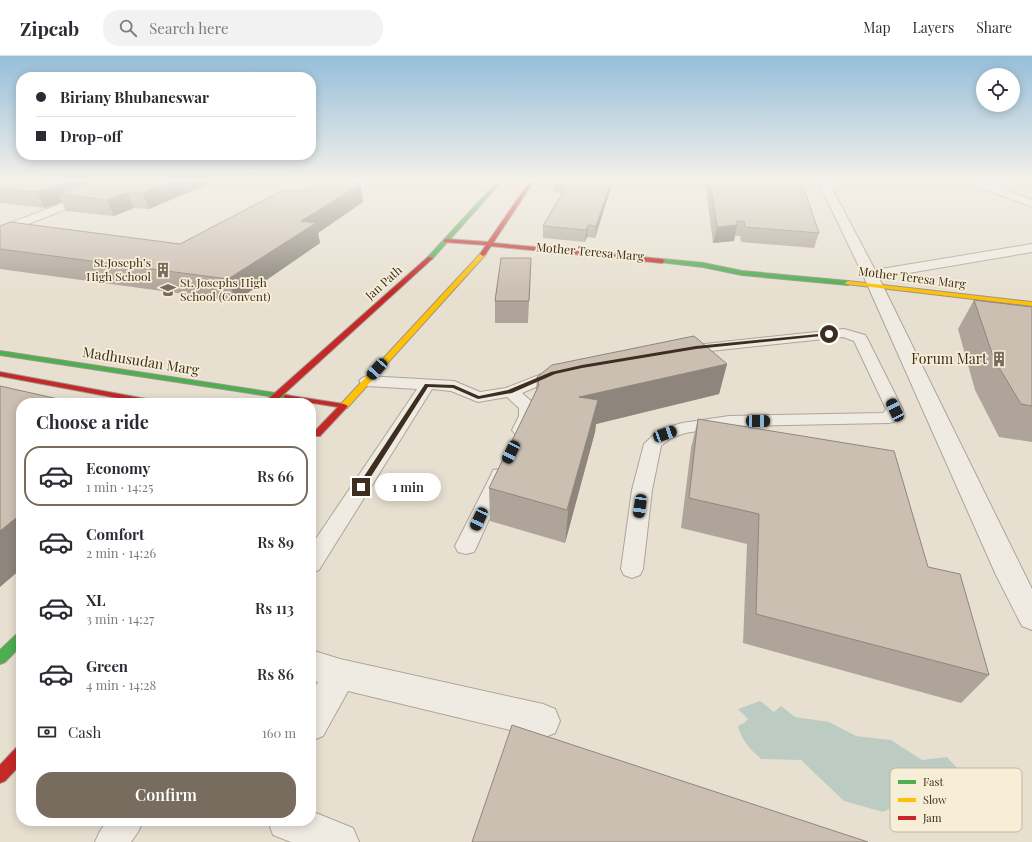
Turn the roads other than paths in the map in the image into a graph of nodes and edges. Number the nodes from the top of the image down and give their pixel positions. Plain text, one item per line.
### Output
1 (34, 218) edge
2 (467, 218) edge
3 (506, 218) edge
4 (842, 218) edge
5 (0, 231) edge
6 (446, 241) junction
7 (488, 244) junction
8 (1032, 248) edge
9 (467, 254) dead end
10 (486, 255) junction
11 (629, 267) dead end
12 (742, 273) junction
13 (873, 280) junction
14 (1032, 304) edge
15 (665, 352) edge
16 (0, 353) edge
17 (574, 368) edge
18 (0, 374) edge
19 (367, 381) junction
20 (427, 385) junction
21 (510, 392) junction
22 (278, 395) junction
23 (131, 398) edge
24 (275, 398) edge
25 (296, 398) edge
26 (316, 401) edge
27 (344, 406) junction
28 (316, 432) edge
29 (466, 546) dead end
30 (316, 556) edge
31 (632, 569) dead end
32 (1032, 617) edge
33 (16, 643) edge
34 (0, 658) edge
35 (326, 670) edge
36 (316, 706) edge
37 (543, 721) dead end
38 (16, 758) edge
39 (0, 776) edge
40 (123, 826) edge
41 (299, 826) edge
42 (111, 842) edge
43 (338, 842) edge

1 - 5 street
2 - 6 main road, Jan Path
3 - 7 main road
4 - 13 street
6 - 7 main road, Mother Teresa Marg
6 - 22 main road, Jan Path
7 - 10 main road
7 - 12 main road, Mother Teresa Marg
8 - 13 street
9 - 10 main road
10 - 19 main road
11 - 12 main road, Mother Teresa Marg
12 - 13 main road, Mother Teresa Marg
13 - 14 main road, Mother Teresa Marg
13 - 32 street
15 - 31 lane
16 - 22 main road, Madhusudan Marg
17 - 21 lane
18 - 23 main road
19 - 20 lane
19 - 27 main road
20 - 21 lane
20 - 30 lane
21 - 29 lane
22 - 24 main road, Jan Path
22 - 25 main road, Madhusudan Marg
26 - 27 main road, Madhusudan Marg
27 - 28 main road
33 - 34 main road
35 - 36 street
35 - 37 street
38 - 39 main road
40 - 42 lane
41 - 43 street

